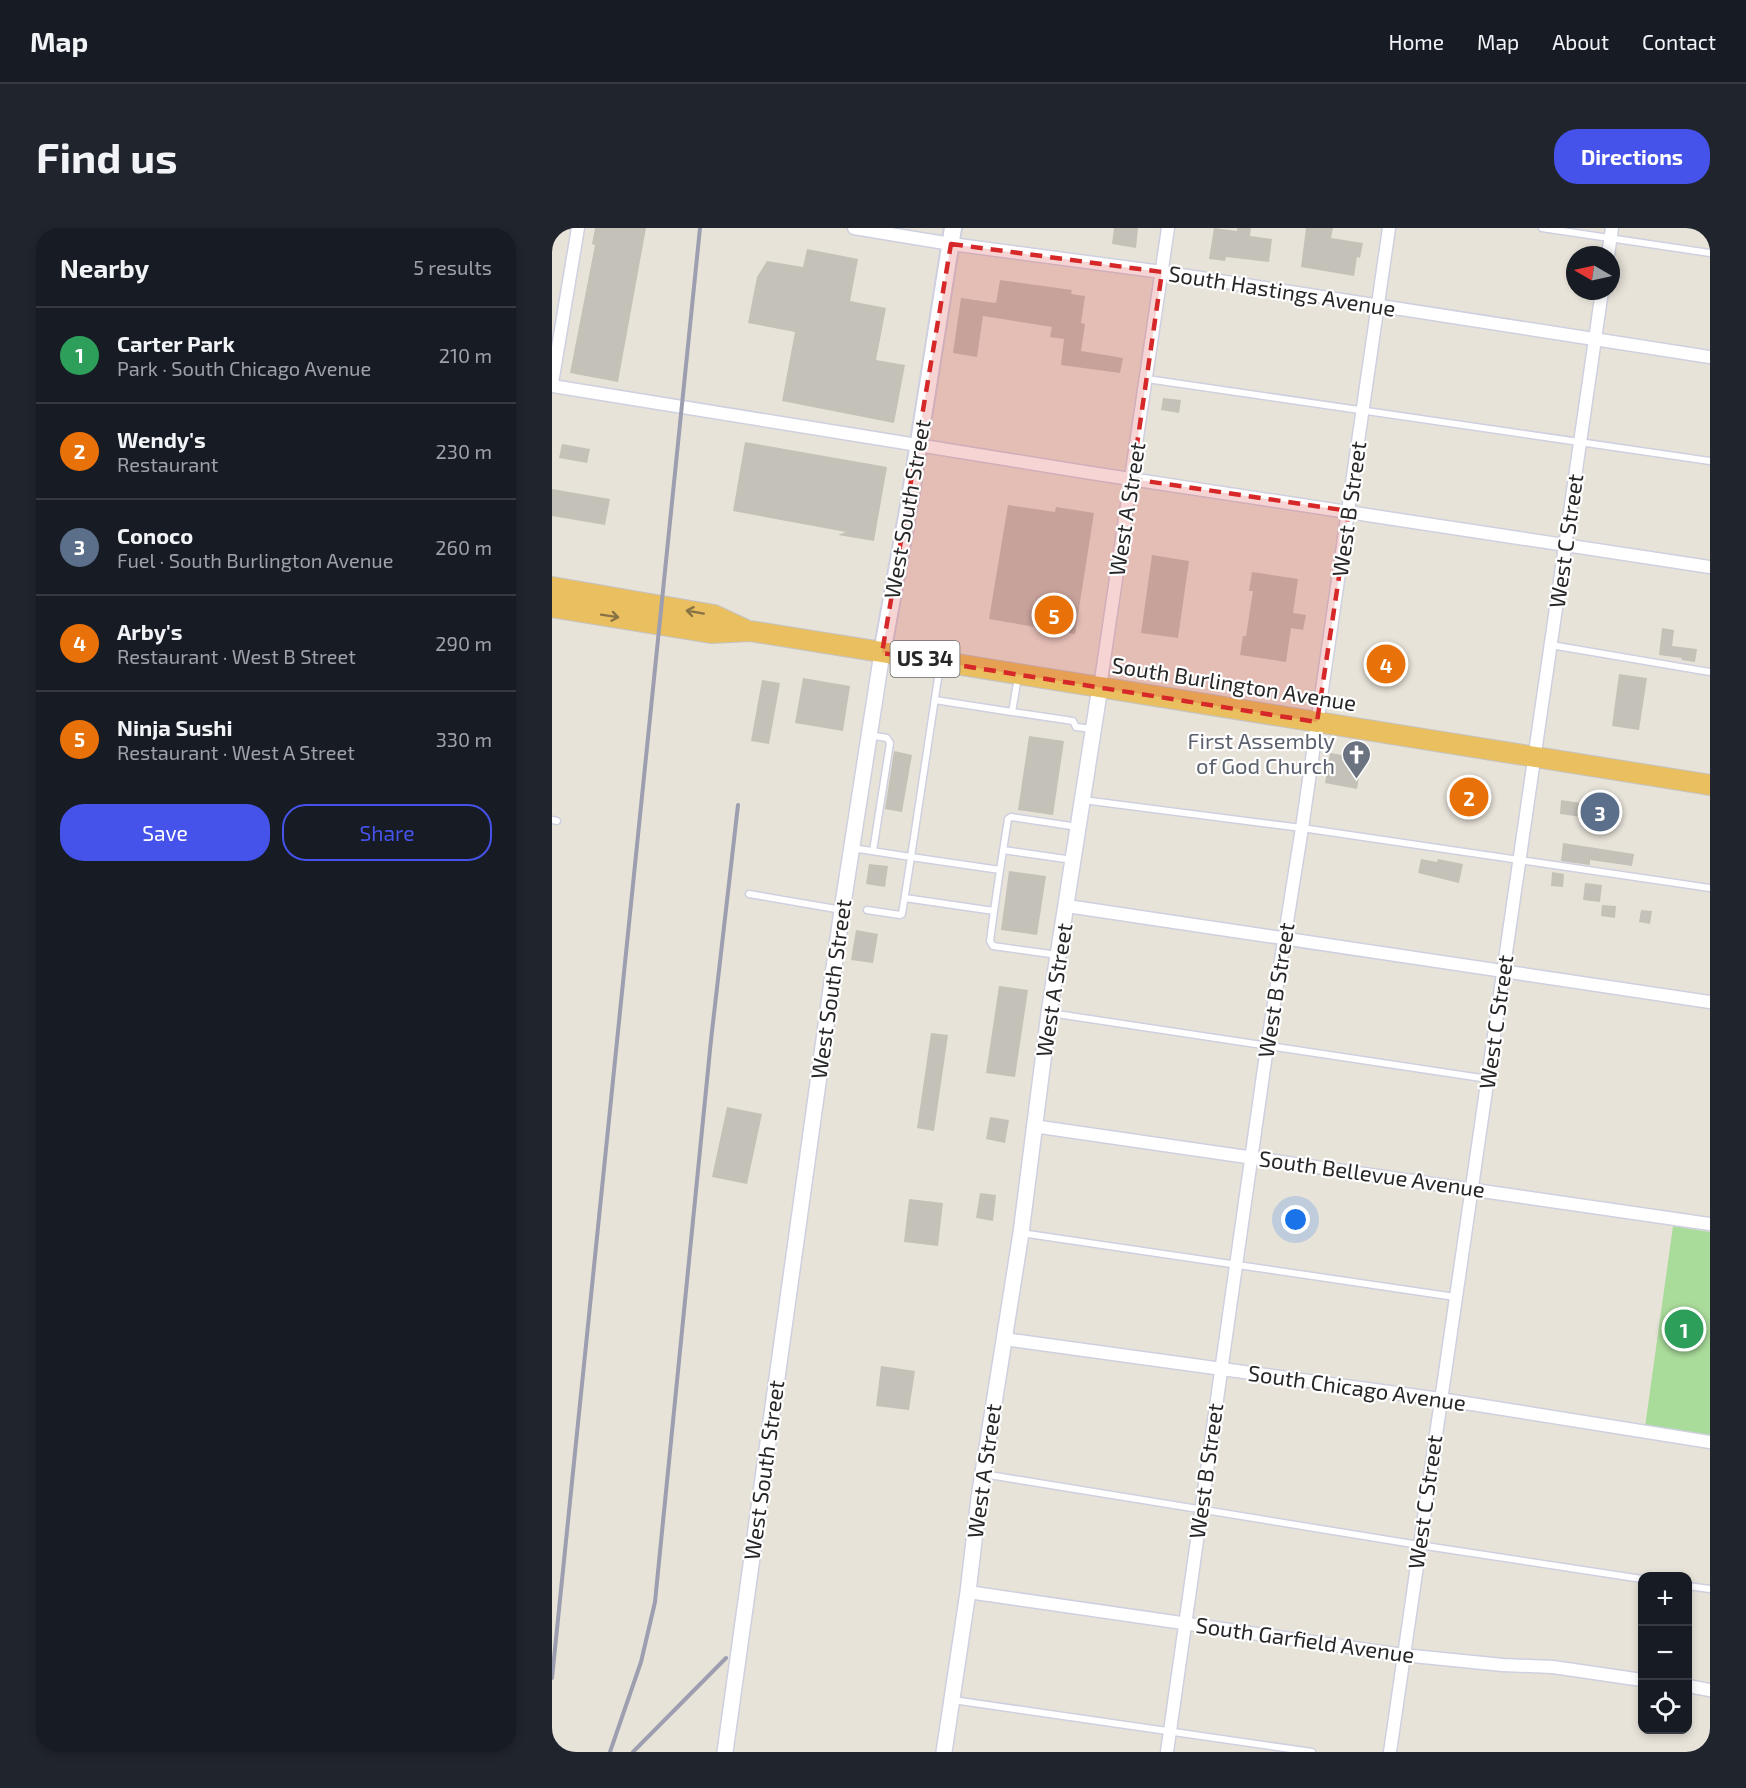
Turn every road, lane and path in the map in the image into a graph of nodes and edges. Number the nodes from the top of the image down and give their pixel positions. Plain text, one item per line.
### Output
1 (578, 228) edge
2 (854, 228) edge
3 (1168, 228) edge
4 (1389, 228) edge
5 (1542, 228) edge
6 (1611, 233) edge
7 (952, 236) edge
8 (1710, 253) edge
9 (1162, 272) junction
10 (1601, 300) edge
11 (1377, 306) junction
12 (1595, 339) junction
13 (1710, 357) edge
14 (1147, 380) junction
15 (552, 384) edge
16 (1363, 411) junction
17 (1580, 441) junction
18 (919, 445) junction
19 (1710, 461) edge
20 (1132, 479) junction
21 (1349, 511) junction
22 (1565, 545) junction
23 (1710, 567) edge
24 (552, 587) edge
25 (552, 607) edge
26 (750, 631) junction
27 (1551, 645) junction
28 (882, 653) junction
29 (940, 662) junction
30 (1710, 672) edge
31 (1018, 674) junction
32 (1100, 687) junction
33 (935, 700) junction
34 (1012, 712) junction
35 (1317, 722) junction
36 (1094, 729) junction
37 (869, 735) junction
38 (1534, 757) junction
39 (1710, 786) edge
40 (1083, 800) junction
41 (1079, 828) junction
42 (1302, 828) junction
43 (851, 848) junction
44 (1003, 850) junction
45 (873, 852) junction
46 (911, 857) junction
47 (1073, 861) junction
48 (1520, 861) junction
49 (1000, 870) junction
50 (1710, 888) edge
51 (748, 894) dead end
52 (905, 898) junction
53 (1067, 906) junction
54 (842, 910) junction
55 (867, 910) dead end
56 (994, 911) junction
57 (1284, 938) junction
58 (1059, 956) junction
59 (1504, 971) junction
60 (1710, 1002) edge
61 (1049, 1013) junction
62 (1267, 1047) junction
63 (1488, 1079) junction
64 (1033, 1126) junction
65 (1251, 1156) junction
66 (1472, 1188) junction
67 (1710, 1224) edge
68 (1021, 1233) junction
69 (1235, 1264) junction
70 (1455, 1297) junction
71 (1004, 1339) junction
72 (1220, 1369) junction
73 (1440, 1399) junction
74 (1710, 1442) edge
75 (983, 1474) junction
76 (1200, 1509) junction
77 (1419, 1545) junction
78 (1638, 1578) edge
79 (1692, 1587) edge
80 (1710, 1590) edge
81 (968, 1592) junction
82 (1185, 1623) junction
83 (1403, 1655) junction
84 (1638, 1679) edge
85 (1692, 1687) edge
86 (1710, 1690) edge
87 (952, 1700) junction
88 (1170, 1731) junction
89 (724, 1752) edge
90 (944, 1752) edge
91 (1167, 1752) edge
92 (1312, 1752) edge
93 (1390, 1752) edge

1 - 15 street
2 - 7 street, South Hastings Avenue
3 - 9 street, West A Street
4 - 11 street, West B Street
5 - 6 lane
6 - 8 lane
7 - 9 street, South Hastings Avenue
7 - 18 main road, West South Street
9 - 11 street, South Hastings Avenue
9 - 14 street, West A Street
10 - 12 street, West C Street
11 - 12 street, South Hastings Avenue
11 - 16 street, West B Street
12 - 13 street, South Hastings Avenue
12 - 17 street, West C Street
14 - 16 lane
14 - 20 street, West A Street
15 - 18 street
16 - 17 lane
16 - 21 street, West B Street
17 - 19 lane
17 - 22 street, West C Street
18 - 20 street
18 - 28 main road, West South Street
20 - 21 street
20 - 32 street, West A Street
21 - 22 street
21 - 35 street, West B Street
22 - 23 street
22 - 27 street, West C Street
26 -> 24 highway, US 34
25 -> 26 highway, US 34
26 - 28 highway, South Burlington Avenue / US 34
27 - 30 lane
27 - 38 street, West C Street
28 - 29 highway, South Burlington Avenue / US 34
28 - 37 street, West South Street
29 - 31 highway, South Burlington Avenue / US 34
29 - 33 lane
31 - 32 highway, South Burlington Avenue / US 34
31 - 34 lane
32 - 35 highway, South Burlington Avenue / US 34
32 - 36 street, West A Street
33 - 34 lane
33 - 46 lane
34 - 36 lane
35 - 38 highway, South Burlington Avenue / US 34
35 - 42 street, West B Street
36 - 40 street, West A Street
37 - 43 street, West South Street
37 - 45 lane
38 - 39 highway, South Burlington Avenue / US 34
38 - 48 street, West C Street
40 - 41 street, West A Street
40 - 42 lane
41 - 44 lane
41 - 47 street, West A Street
42 - 48 lane
42 - 57 street, West B Street
43 - 45 lane
43 - 54 street, West South Street
44 - 47 lane
44 - 49 lane
45 - 46 lane
46 - 49 lane
46 - 52 lane
47 - 53 street, West A Street
48 - 50 lane
48 - 59 street, West C Street
49 - 56 lane
51 - 54 lane
52 - 55 lane
52 - 56 lane
53 - 57 street
53 - 58 street, West A Street
54 - 89 street, West South Street
56 - 58 lane
57 - 59 street
57 - 62 street, West B Street
58 - 61 street, West A Street
59 - 60 street
59 - 63 street, West C Street
61 - 62 lane
61 - 64 street, West A Street
62 - 63 lane
62 - 65 street, West B Street
63 - 66 street, West C Street
64 - 65 street, South Bellevue Avenue
64 - 68 street, West A Street
65 - 66 street, South Bellevue Avenue
65 - 69 street, West B Street
66 - 67 street, South Bellevue Avenue
66 - 70 street, West C Street
68 - 69 lane
68 - 71 street, West A Street
69 - 70 lane
69 - 72 street, West B Street
70 - 73 street, West C Street
71 - 72 street, South Chicago Avenue
71 - 75 street, West A Street
72 - 73 street, South Chicago Avenue
72 - 76 street, West B Street
73 - 74 street, South Chicago Avenue
73 - 77 street, West C Street
75 - 76 lane
75 - 81 street, West A Street
76 - 77 lane
76 - 82 street, West B Street
77 - 78 lane
77 - 83 street, West C Street
79 - 80 lane
81 - 82 street, South Garfield Avenue
81 - 87 street, West A Street
82 - 83 street, South Garfield Avenue
82 - 88 street, West B Street
83 - 84 street, South Garfield Avenue
83 - 93 street, West C Street
85 - 86 street
87 - 88 lane
87 - 90 street, West A Street
88 - 91 street, West B Street
88 - 92 lane

